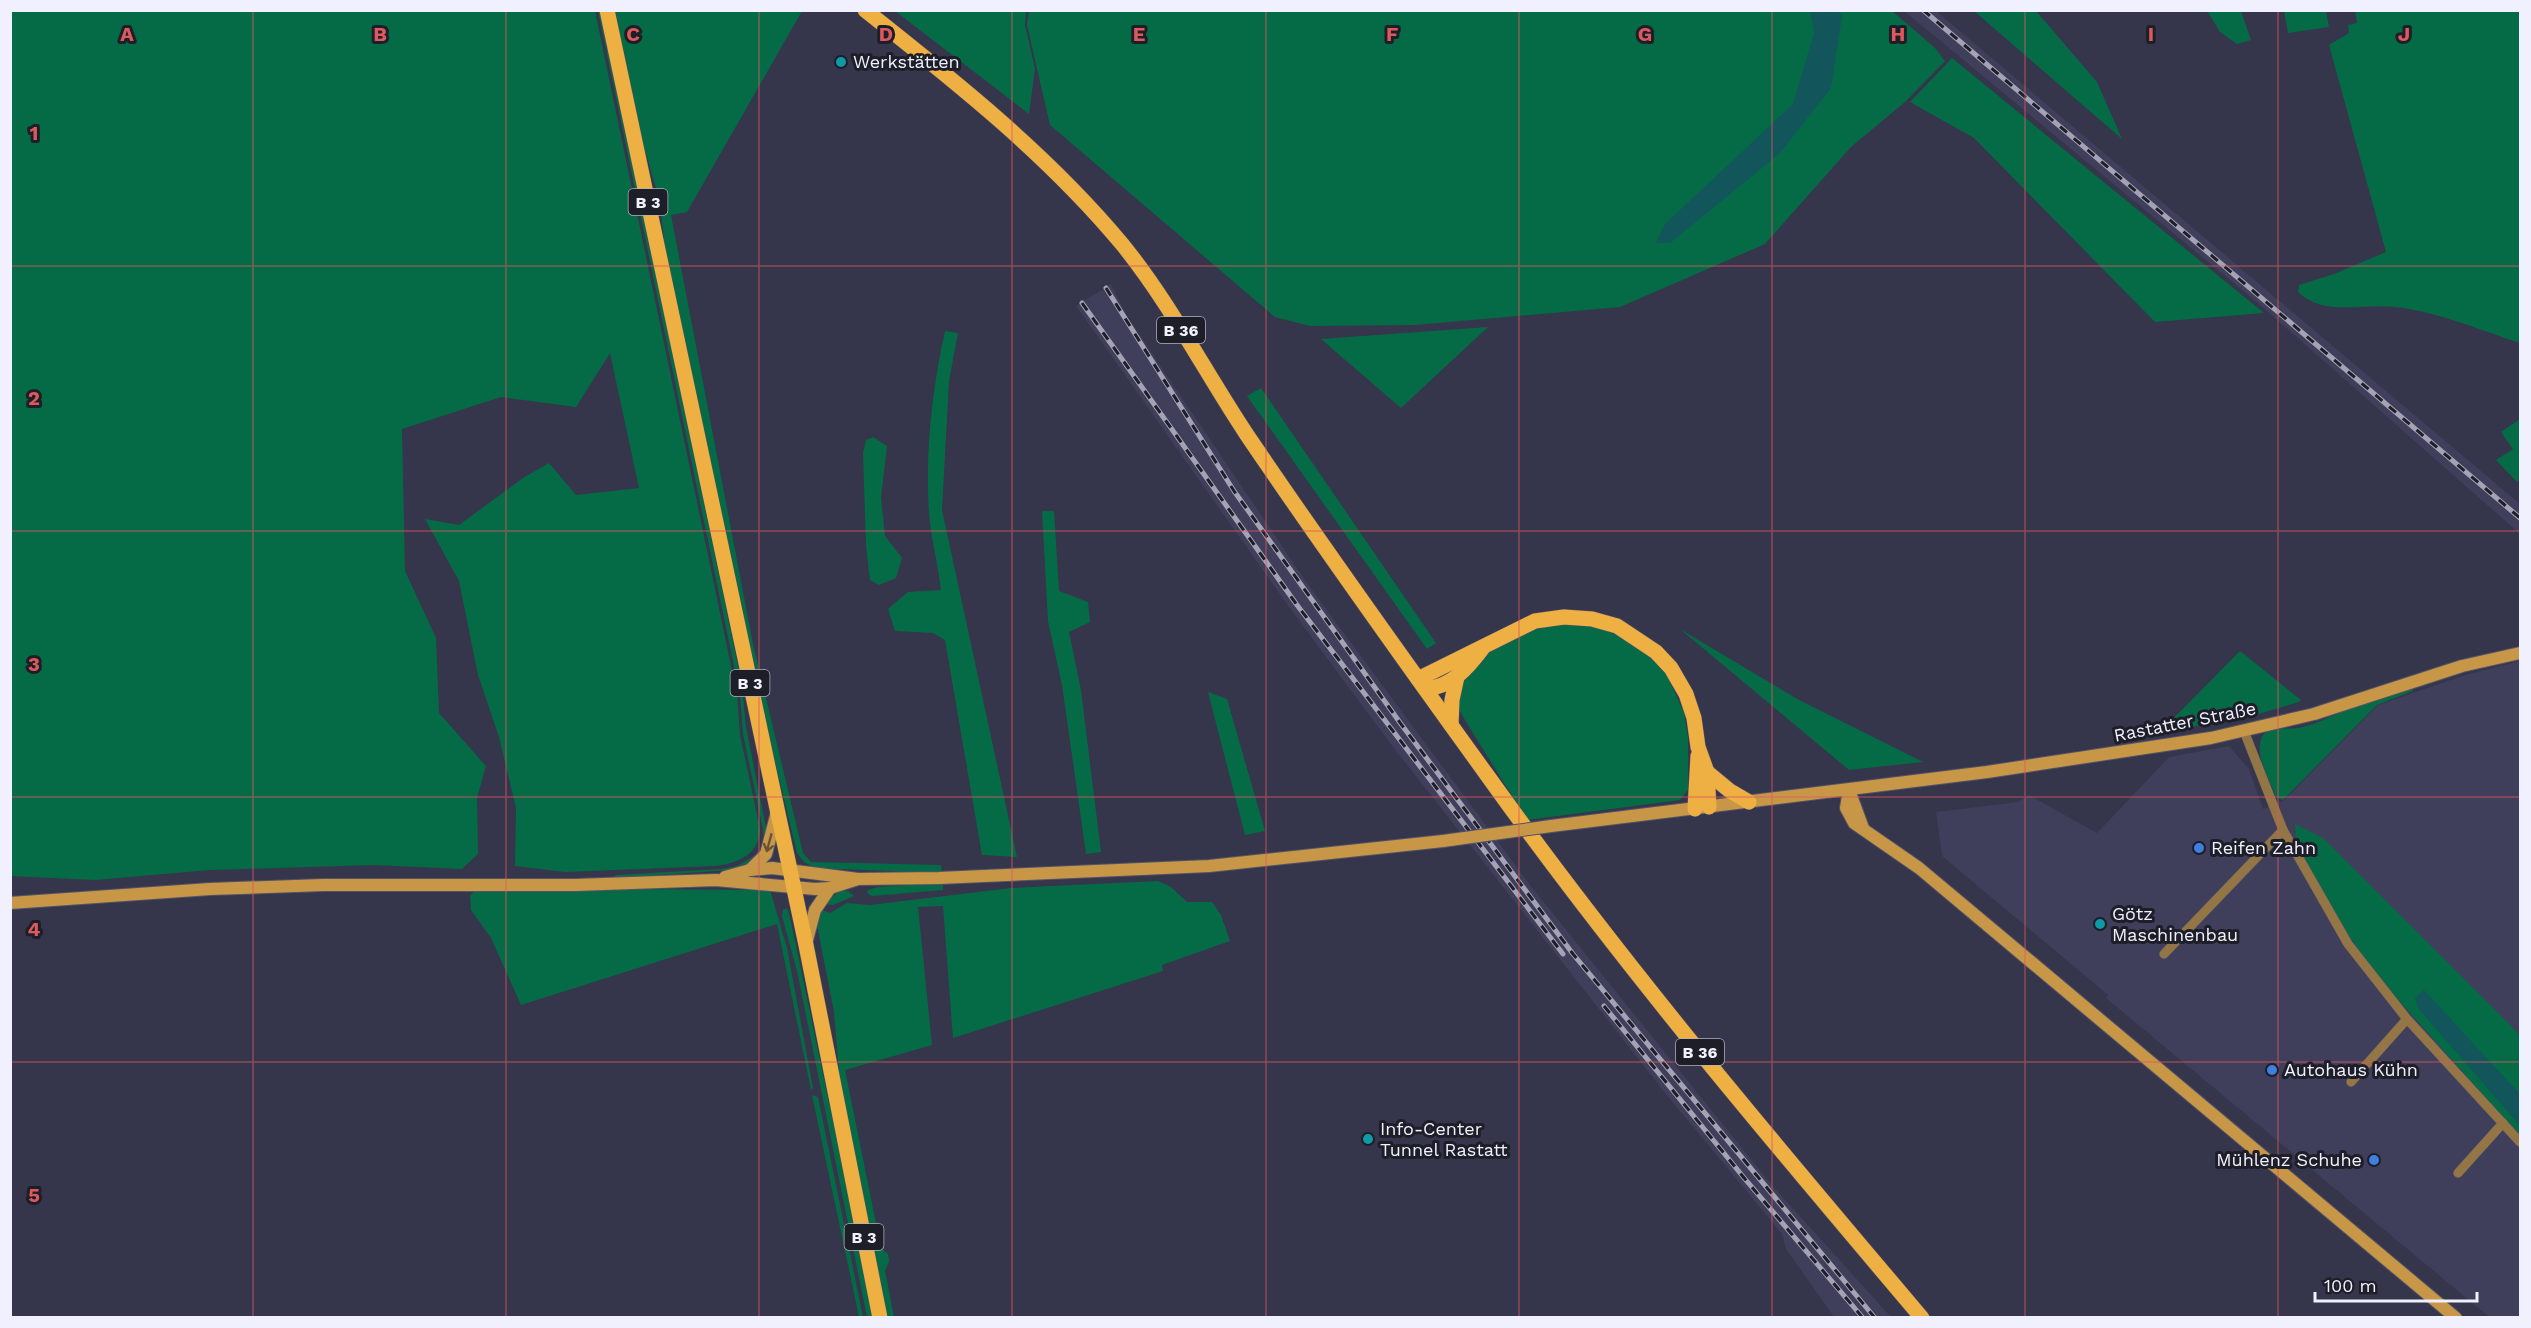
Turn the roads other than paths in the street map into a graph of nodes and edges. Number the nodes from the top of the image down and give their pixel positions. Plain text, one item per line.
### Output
1 (607, 10) edge
2 (865, 10) edge
3 (1486, 645) junction
4 (2520, 653) edge
5 (1457, 677) junction
6 (1422, 684) junction
7 (1451, 725) junction
8 (2244, 731) junction
9 (1698, 747) junction
10 (1707, 772) junction
11 (1849, 790) junction
12 (1749, 802) junction
13 (1702, 808) junction
14 (777, 811) junction
15 (2283, 830) junction
16 (750, 870) junction
17 (790, 870) junction
18 (858, 879) junction
19 (716, 880) junction
20 (794, 887) junction
21 (830, 888) junction
22 (10, 903) edge
23 (806, 945) junction
24 (2164, 954) dead end
25 (2407, 1019) junction
26 (2351, 1082) dead end
27 (2504, 1124) junction
28 (2520, 1142) edge
29 (2458, 1173) dead end
30 (880, 1317) edge
31 (1922, 1317) edge
32 (2456, 1317) edge

1 - 14 main road, B 3
2 - 6 main road, B 36
3 - 5 main road
3 - 6 main road
3 - 9 main road
4 - 8 street, Rastatter Straße
5 - 6 main road
5 - 7 main road
6 - 7 main road, B 36
7 - 31 main road, B 36
8 - 11 street, Rastatter Straße
8 - 15 street
9 - 10 main road
9 - 13 main road
10 - 12 main road
10 - 13 main road
11 - 12 street, Rastatter Straße
11 - 32 street
12 - 13 street, Rastatter Straße
13 - 18 street, Rastatter Straße, bridge
14 -> 16 street
14 - 17 main road, B 3
15 - 24 street
15 - 25 street
16 - 17 street
16 - 19 street
17 - 18 street
17 - 20 main road, B 3
18 - 21 street
19 - 20 street
19 - 22 street
20 - 21 street
20 - 23 main road, B 3
21 - 23 street
23 - 30 main road, B 3
25 - 26 street
25 - 27 street
27 - 28 street
27 - 29 street

